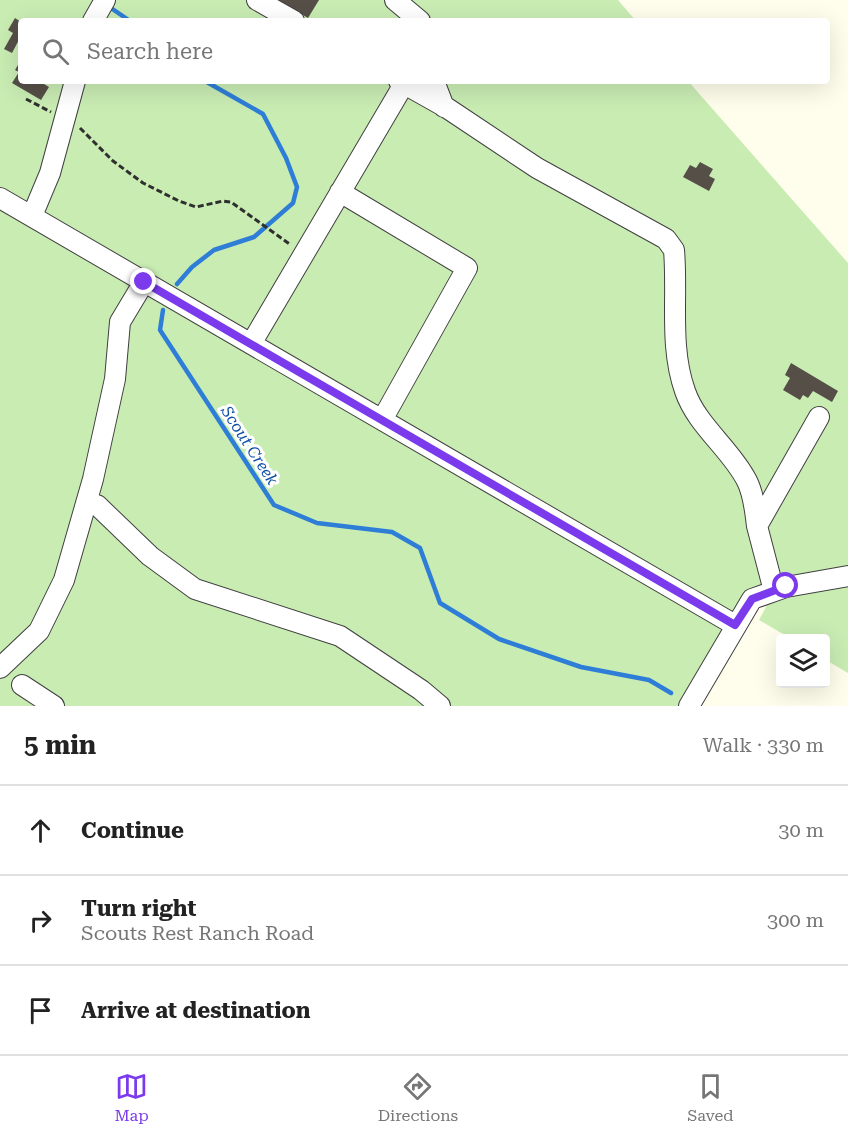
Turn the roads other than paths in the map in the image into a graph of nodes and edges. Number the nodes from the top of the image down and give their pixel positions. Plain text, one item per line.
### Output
1 (257, 0) edge
2 (395, 0) edge
3 (289, 18) edge
4 (416, 18) edge
5 (74, 84) edge
6 (400, 84) edge
7 (403, 84) edge
8 (435, 84) edge
9 (444, 107) junction
10 (340, 192) junction
11 (0, 198) edge
12 (32, 216) junction
13 (144, 282) junction
14 (251, 344) junction
15 (819, 417) dead end
16 (382, 420) junction
17 (86, 503) junction
18 (757, 526) junction
19 (845, 581) edge
20 (774, 591) junction
21 (735, 625) junction
22 (2, 663) edge
23 (22, 685) dead end
24 (54, 706) edge
25 (440, 706) edge
26 (689, 706) edge

1 - 3 street
2 - 4 street
5 - 12 street
6 - 10 street
7 - 9 street
8 - 9 street
9 - 18 street
10 - 14 street
10 - 16 street
11 - 12 street
12 - 13 street
13 - 14 street
13 - 17 street
14 - 16 street
15 - 18 street
16 - 21 street
17 - 22 street
17 - 25 street
18 - 20 street
19 - 20 street
20 - 21 street
21 - 26 street
23 - 24 street

